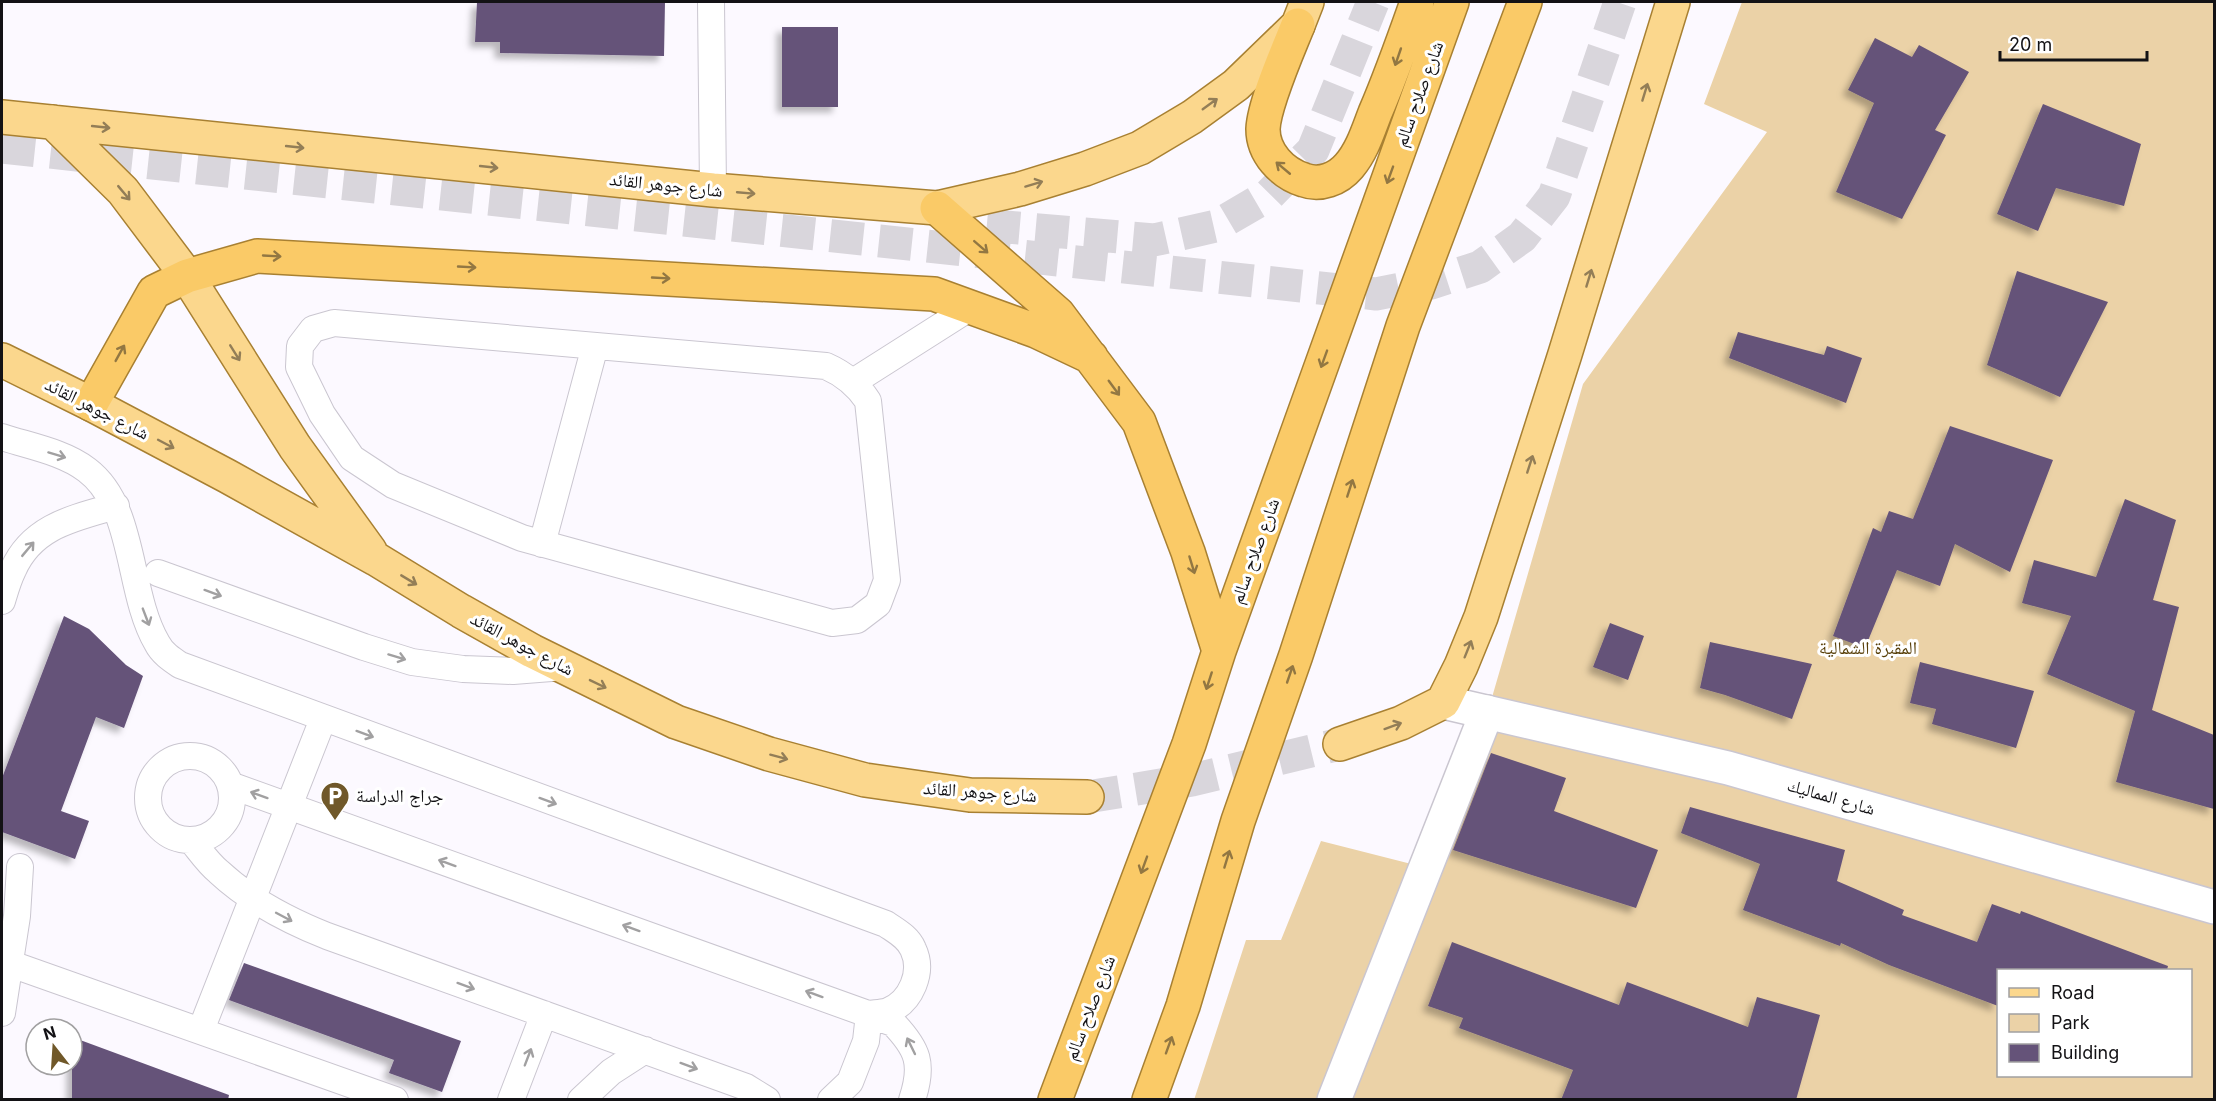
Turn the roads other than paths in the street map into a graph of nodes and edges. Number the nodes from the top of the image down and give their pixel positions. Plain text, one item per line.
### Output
1 (711, 2) edge
2 (1417, 2) edge
3 (1452, 2) edge
4 (1525, 2) edge
5 (1673, 2) edge
6 (1303, 13) edge
7 (2, 117) edge
8 (52, 122) junction
9 (713, 190) junction
10 (937, 208) junction
11 (187, 276) junction
12 (971, 307) junction
13 (595, 346) junction
14 (1091, 357) junction
15 (2, 360) edge
16 (853, 382) junction
17 (91, 404) junction
18 (2, 437) edge
19 (116, 506) junction
20 (542, 544) junction
21 (376, 559) junction
22 (158, 573) dead end
23 (2, 601) edge
24 (1219, 651) junction
25 (564, 667) junction
26 (1443, 702) junction
27 (1487, 712) junction
28 (323, 719) junction
29 (1340, 744) tunnel mouth
30 (230, 785) junction
31 (1087, 797) tunnel mouth
32 (289, 806) junction
33 (191, 840) junction
34 (20, 867) dead end
35 (253, 899) junction
36 (2214, 907) edge
37 (11, 964) junction
38 (2, 1013) edge
39 (544, 1014) junction
40 (869, 1014) junction
41 (201, 1030) junction
42 (645, 1050) junction
43 (395, 1100) edge
44 (511, 1100) edge
45 (581, 1100) edge
46 (767, 1100) edge
47 (831, 1100) edge
48 (912, 1100) edge
49 (1055, 1100) edge
50 (1149, 1100) edge
51 (1334, 1100) edge

1 - 9 lane
2 -> 6 highway
3 -> 24 highway, شارع صلاح سالم
50 -> 4 highway
26 -> 5 main road
10 -> 6 main road, شارع جوهر القائد
7 - 8 main road, شارع جوهر القائد
8 -> 9 main road, شارع جوهر القائد
8 -> 11 main road
9 -> 10 main road, شارع جوهر القائد
10 -> 14 highway
11 -> 12 highway
17 -> 11 highway
11 -> 21 main road
12 - 14 highway
12 - 16 lane
13 - 16 lane
13 - 20 lane
13 - 20 lane
14 -> 24 highway
15 - 17 main road, شارع جوهر القائد
16 - 20 lane
17 -> 21 main road, شارع جوهر القائد
18 -> 19 lane
23 -> 19 lane
19 -> 28 lane
21 -> 25 main road, شارع جوهر القائد
22 -> 25 lane
24 -> 49 highway, شارع صلاح سالم
25 -> 31 main road, شارع جوهر القائد
26 - 27 street, شارع المماليك
29 -> 26 main road
27 - 36 street, شارع المماليك
27 - 51 street
28 - 32 lane
28 -> 40 lane
32 -> 30 lane
30 - 33 lane
30 - 33 lane
32 - 35 lane
40 -> 32 lane
33 - 35 lane
34 - 37 lane
35 -> 39 lane
35 - 41 lane
37 - 38 lane
37 - 41 lane
39 - 42 lane
44 -> 39 lane
40 - 47 lane
48 -> 40 lane
41 - 43 lane
42 - 45 lane
42 -> 46 lane

